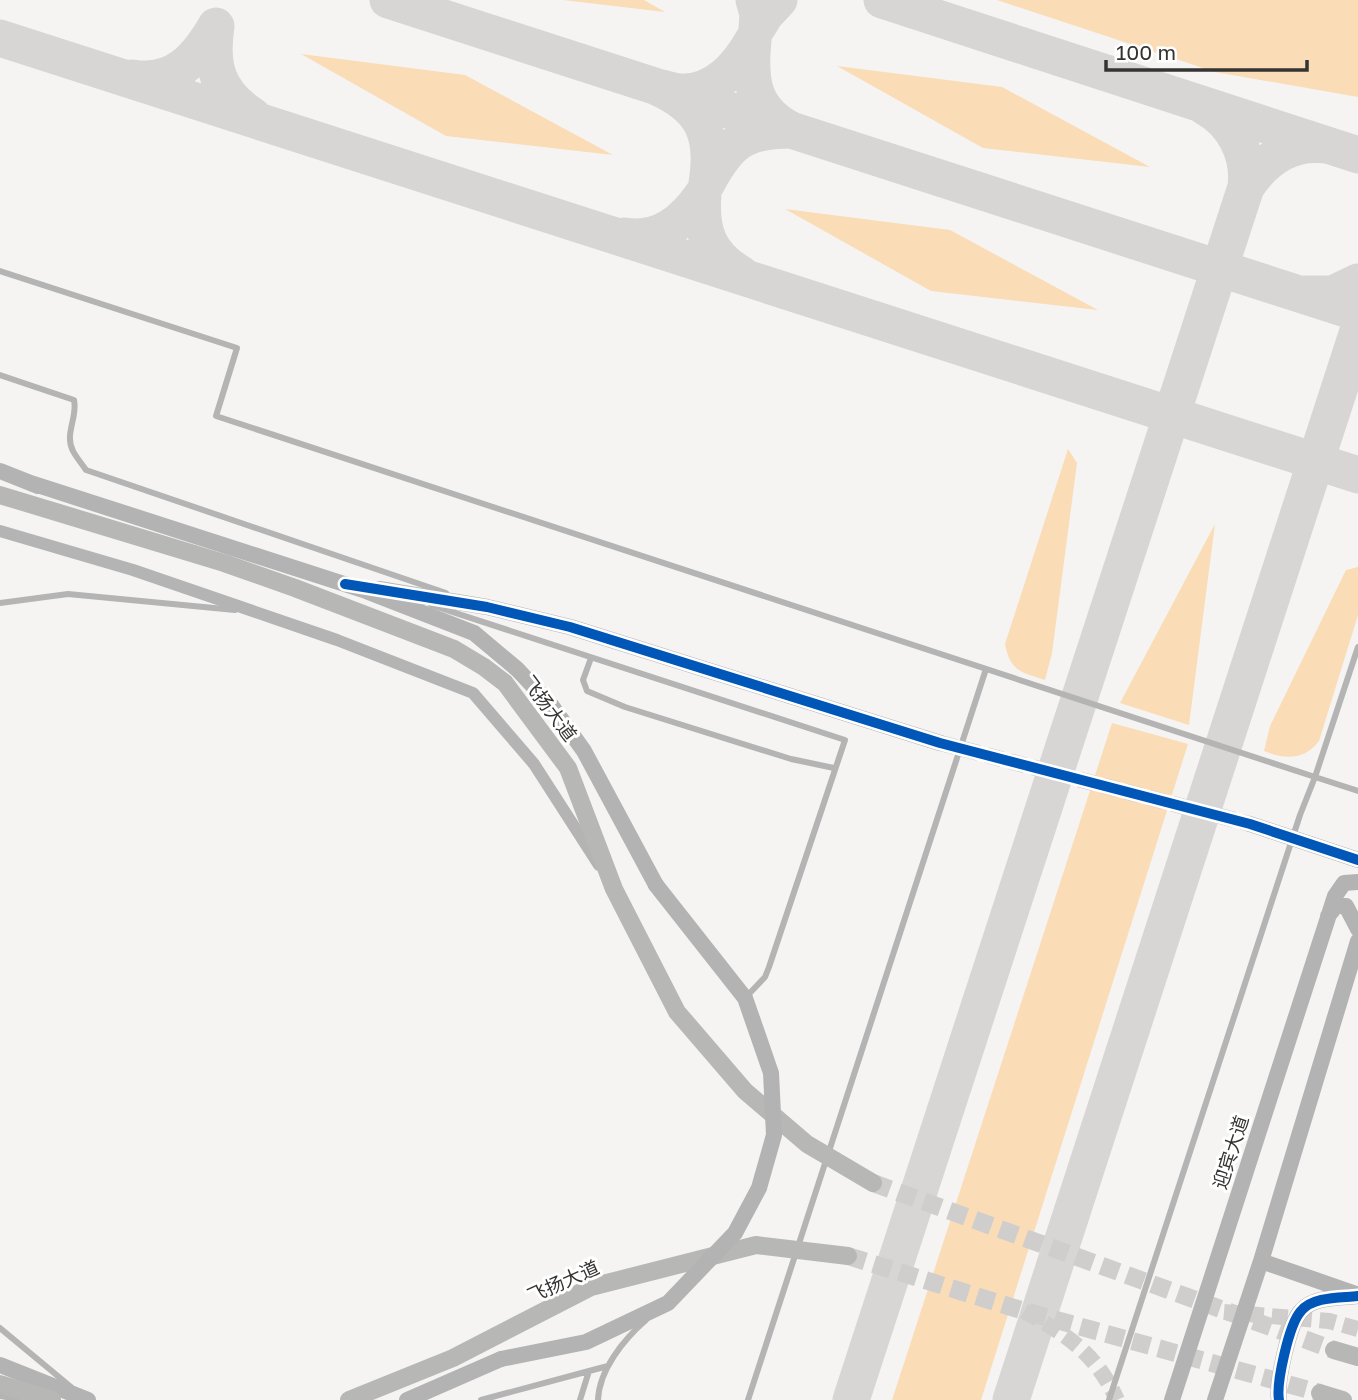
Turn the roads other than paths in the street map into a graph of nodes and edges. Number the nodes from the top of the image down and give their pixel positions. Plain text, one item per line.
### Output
1 (0, 271) edge
2 (0, 375) edge
3 (0, 471) edge
4 (31, 483) junction
5 (0, 495) edge
6 (0, 531) edge
7 (224, 564) junction
8 (345, 584) junction
9 (401, 592) junction
10 (0, 603) edge
11 (487, 607) junction
12 (255, 612) junction
13 (1358, 647) edge
14 (591, 658) junction
15 (986, 669) junction
16 (940, 743) tunnel mouth
17 (834, 768) junction
18 (1315, 778) junction
19 (1358, 791) edge
20 (1250, 824) tunnel mouth
21 (1358, 860) edge
22 (1358, 881) edge
23 (614, 889) junction
24 (1328, 916) junction
25 (1358, 929) edge
26 (1358, 941) edge
27 (745, 998) junction
28 (873, 1183) tunnel mouth
29 (848, 1256) tunnel mouth
30 (1261, 1261) junction
31 (1358, 1296) edge
32 (668, 1303) junction
33 (0, 1328) edge
34 (1334, 1350) tunnel mouth
35 (1358, 1357) edge
36 (0, 1365) edge
37 (608, 1366) junction
38 (589, 1371) junction
39 (0, 1384) edge
40 (1320, 1393) dead end
41 (0, 1396) edge
42 (86, 1399) edge
43 (24, 1400) edge
44 (52, 1400) edge
45 (349, 1400) edge
46 (407, 1400) edge
47 (481, 1400) edge
48 (580, 1400) edge
49 (598, 1400) edge
50 (748, 1400) edge
51 (1109, 1400) edge
52 (1172, 1400) edge
53 (1215, 1400) edge
54 (1279, 1400) edge
55 (1343, 1400) edge

1 - 15 lane
2 - 11 lane
3 - 4 main road
4 - 7 main road
4 - 8 main road
5 - 7 main road, 飞扬大道
6 - 12 street
7 - 23 main road, 飞扬大道
8 - 9 main road
8 - 27 main road, bridge
9 - 11 main road
9 - 14 lane
10 - 12 lane
11 - 16 main road
12 - 23 street
13 - 18 lane
14 - 17 lane
14 - 17 lane
15 - 18 lane
15 - 50 lane
17 - 27 lane
18 - 19 lane
18 - 51 lane
20 - 21 main road
22 - 24 main road, 迎宾大道
23 - 28 main road, 飞扬大道
24 - 25 main road
24 - 52 main road, 迎宾大道
26 - 30 main road
27 - 32 main road, bridge
29 - 45 main road, 飞扬大道
30 - 31 main road
30 - 53 main road
31 - 54 main road
32 - 37 lane, bridge
32 - 46 main road, bridge
33 - 42 lane
34 - 35 main road
36 - 42 main road
37 - 38 lane
37 - 49 lane
38 - 47 lane
38 - 48 lane
39 - 44 main road
40 - 55 main road
41 - 43 lane

